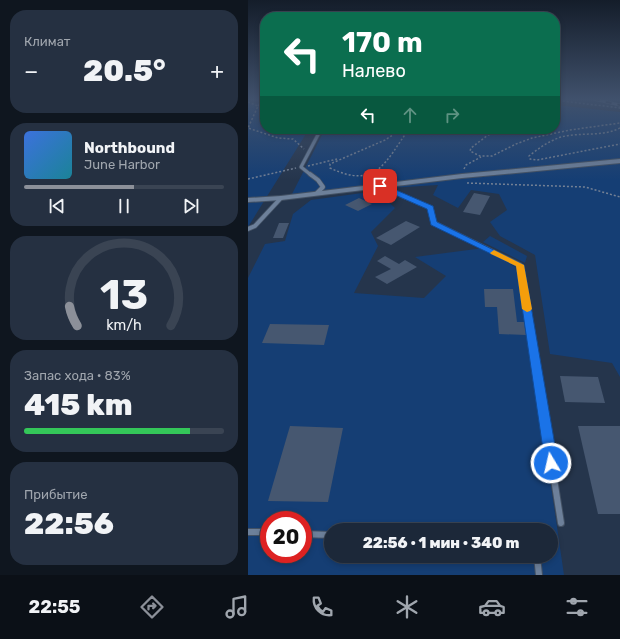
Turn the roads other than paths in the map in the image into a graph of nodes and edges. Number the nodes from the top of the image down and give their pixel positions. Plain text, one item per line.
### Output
1 (318, 134) edge
2 (620, 161) edge
3 (380, 186) junction
4 (317, 193) junction
5 (281, 198) junction
6 (248, 200) edge
7 (248, 229) edge
8 (561, 523) dead end
9 (248, 532) edge
10 (260, 532) edge
11 (312, 534) edge
12 (324, 535) edge
13 (538, 563) edge
14 (539, 575) edge

1 - 4 lane
2 - 3 street
3 - 4 street
3 - 8 lane
4 - 5 street
5 - 6 street
5 - 7 lane
9 - 10 lane
11 - 12 lane
13 - 14 lane

